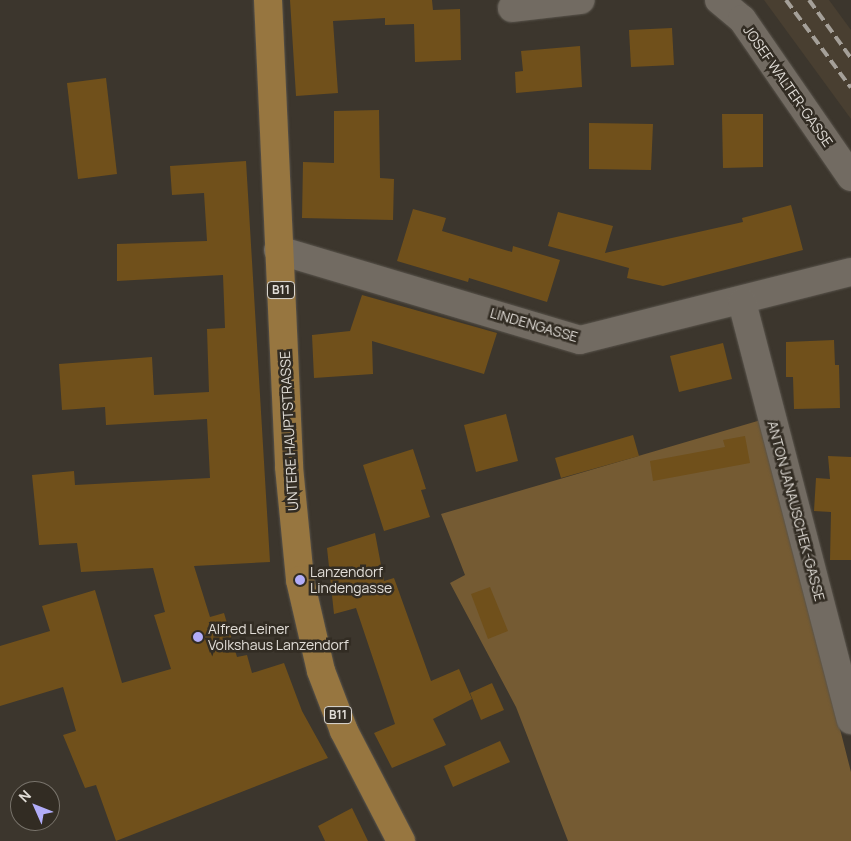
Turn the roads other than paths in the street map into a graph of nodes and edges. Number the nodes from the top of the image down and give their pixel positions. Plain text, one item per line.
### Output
1 (268, 0) edge
2 (581, 0) edge
3 (719, 0) edge
4 (512, 8) dead end
5 (851, 176) edge
6 (278, 250) junction
7 (851, 272) edge
8 (742, 302) junction
9 (851, 720) edge
10 (401, 841) edge

1 - 6 main road, UNTERE HAUPTSTRASSE / B11
2 - 4 street
3 - 5 street, JOSEF WALTER-GASSE
6 - 8 street, LINDENGASSE
6 - 10 main road, UNTERE HAUPTSTRASSE / B11
7 - 8 street, LINDENGASSE
8 - 9 street, ANTON JANAUSCHEK-GASSE

